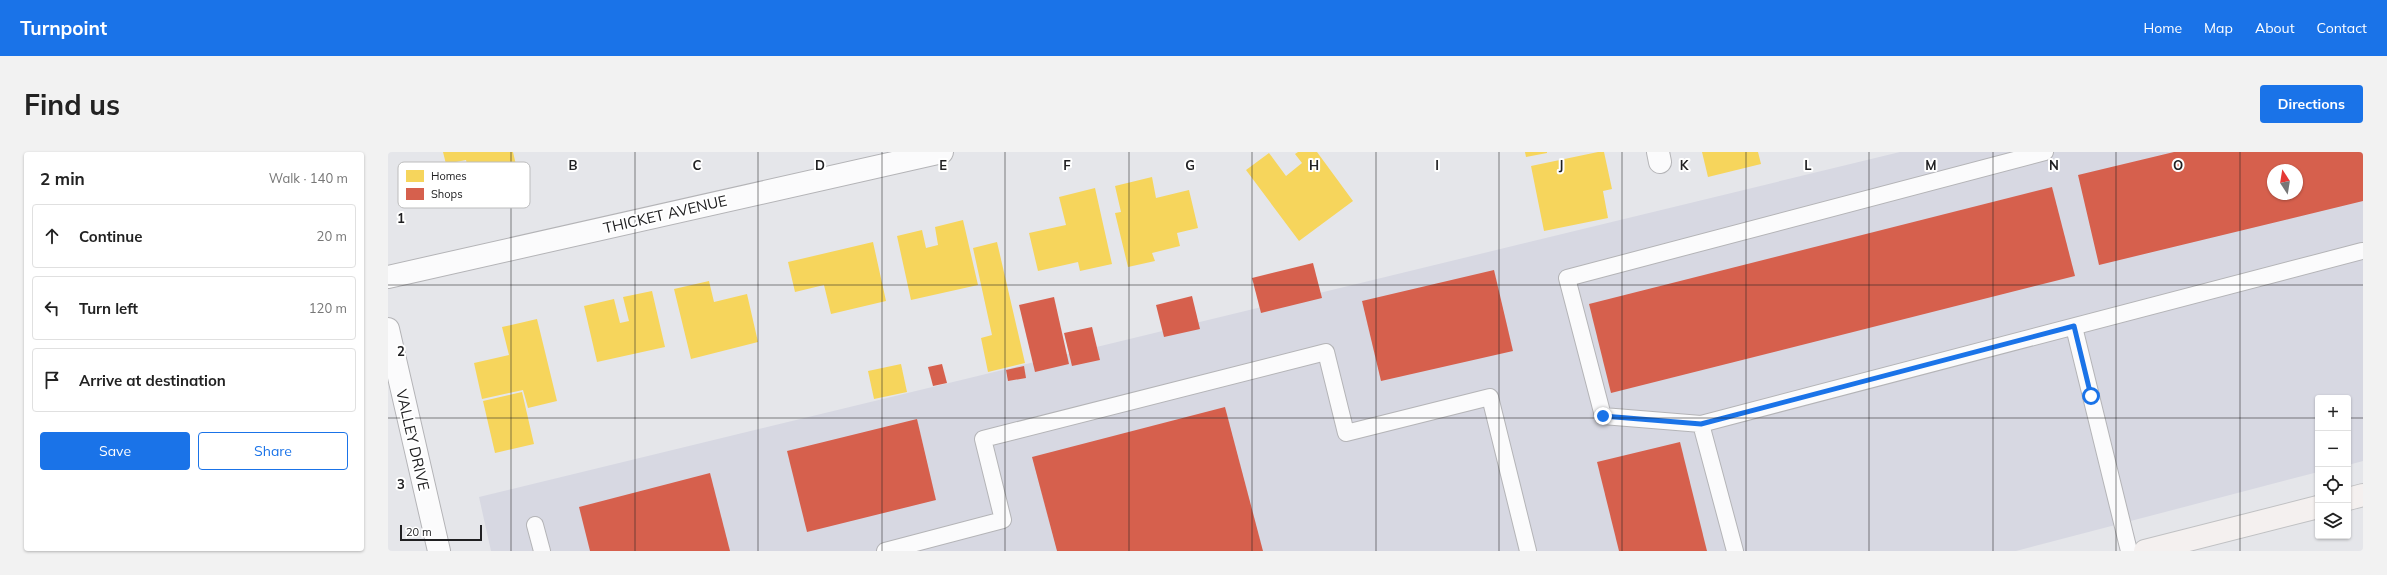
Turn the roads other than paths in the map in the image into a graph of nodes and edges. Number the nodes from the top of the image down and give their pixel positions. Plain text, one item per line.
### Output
1 (942, 152) edge
2 (2045, 152) edge
3 (2363, 252) edge
4 (388, 277) edge
5 (2074, 326) junction
6 (388, 329) edge
7 (1701, 424) junction
8 (2363, 495) edge
9 (2351, 498) edge
10 (2315, 508) edge
11 (535, 525) dead end
12 (439, 551) edge
13 (542, 551) edge
14 (885, 551) edge
15 (1528, 551) edge
16 (1735, 551) edge
17 (2130, 551) edge
18 (2145, 551) edge

1 - 4 street, THICKET AVENUE
2 - 7 lane
3 - 5 lane
5 - 7 lane
5 - 17 lane
6 - 12 street, VALLEY DRIVE
7 - 16 lane
8 - 9 main road
10 - 18 main road
11 - 13 lane
14 - 15 lane

